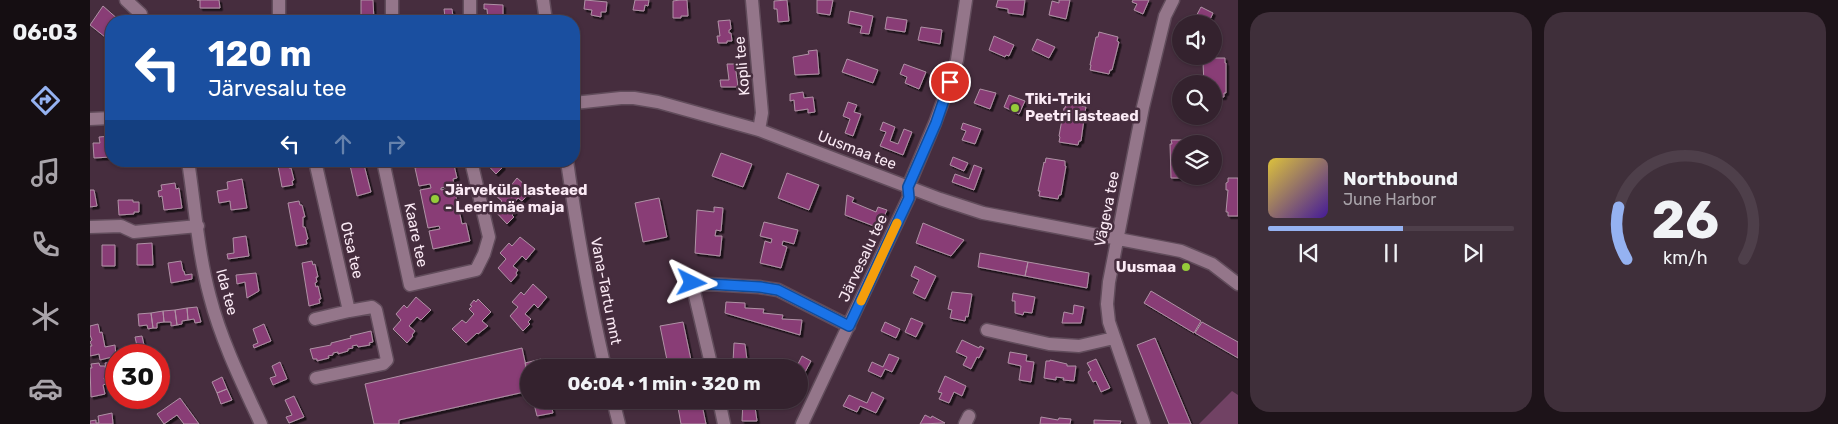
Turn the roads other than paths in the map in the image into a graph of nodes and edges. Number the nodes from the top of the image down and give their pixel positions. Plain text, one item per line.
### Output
1 (126, 0) edge
2 (279, 0) edge
3 (392, 0) edge
4 (470, 0) edge
5 (543, 0) edge
6 (752, 0) edge
7 (966, 0) edge
8 (1173, 0) edge
9 (141, 15) edge
10 (279, 15) edge
11 (392, 15) edge
12 (470, 15) edge
13 (545, 15) edge
14 (580, 102) edge
15 (105, 119) edge
16 (90, 120) edge
17 (759, 130) junction
18 (189, 167) edge
19 (316, 167) edge
20 (384, 167) edge
21 (472, 167) edge
22 (568, 167) edge
23 (908, 187) junction
24 (198, 226) junction
25 (90, 227) edge
26 (1118, 238) junction
27 (1238, 284) edge
28 (349, 312) junction
29 (315, 319) dead end
30 (849, 326) junction
31 (987, 330) dead end
32 (1114, 338) junction
33 (603, 359) edge
34 (710, 359) edge
35 (316, 378) dead end
36 (615, 409) edge
37 (721, 409) edge
38 (261, 424) edge
39 (618, 424) edge
40 (724, 424) edge
41 (802, 424) edge
42 (1144, 424) edge

1 - 9 street
2 - 10 street
3 - 11 street
4 - 12 street
5 - 13 street
6 - 17 street, Kopli tee
7 - 23 street, Järvesalu tee
8 - 26 street, Vägeva tee
14 - 17 street, Uusmaa tee
15 - 16 street
17 - 23 street, Uusmaa tee
18 - 24 street, Ida tee
19 - 28 street, Otsa tee
20 - 21 street, Kaare tee
22 - 33 street, Vana-Tartu mnt
23 - 26 street, Uusmaa tee
23 - 30 street, Järvesalu tee
24 - 25 street
24 - 38 street, Ida tee
26 - 27 street, Uusmaa tee
26 - 32 street, Vägeva tee
28 - 29 street
28 - 35 street
30 - 34 street
30 - 41 street, Järvesalu tee
31 - 32 street
32 - 42 street, Vägeva tee
36 - 39 street
37 - 40 street

